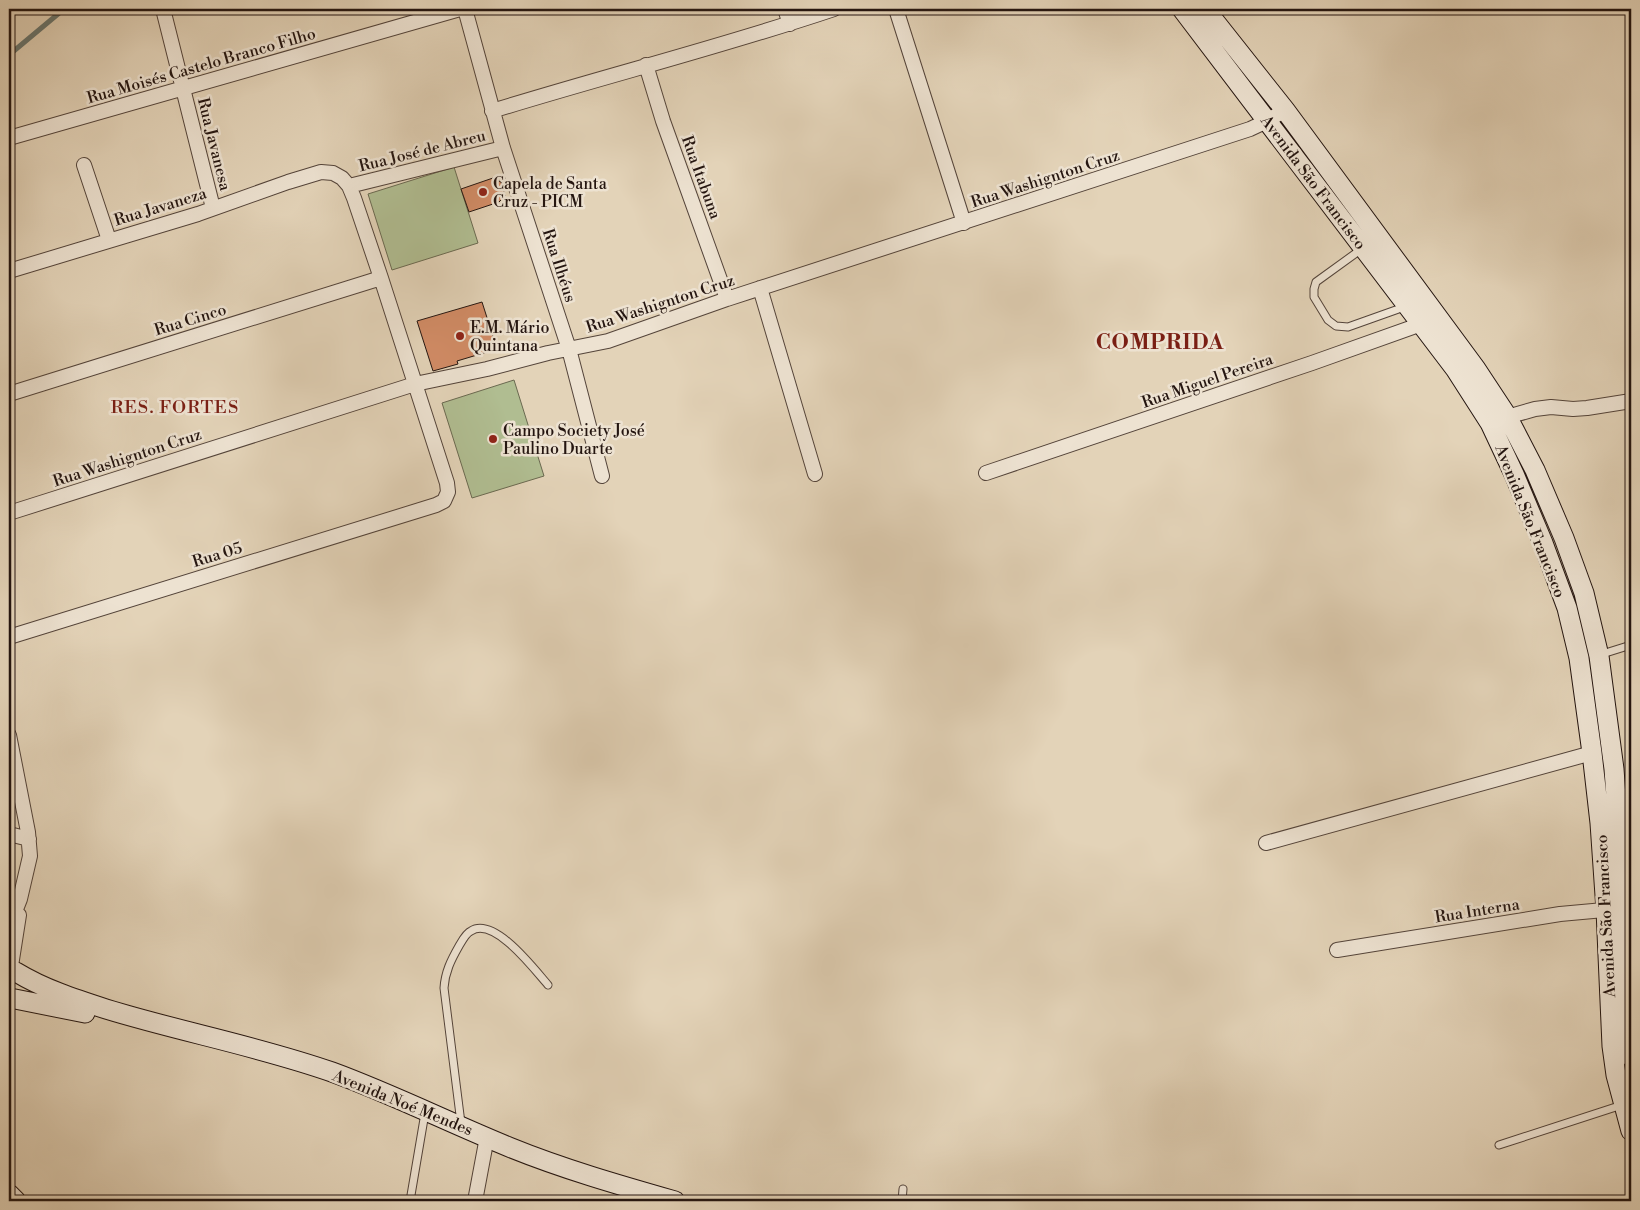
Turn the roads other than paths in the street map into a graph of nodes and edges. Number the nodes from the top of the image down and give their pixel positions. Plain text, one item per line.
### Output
1 (460, 9) edge
2 (465, 9) edge
3 (785, 9) edge
4 (834, 9) edge
5 (896, 9) edge
6 (1182, 9) edge
7 (1205, 9) edge
8 (164, 12) edge
9 (790, 24) junction
10 (646, 65) junction
11 (183, 88) junction
12 (1285, 110) junction
13 (492, 111) junction
14 (1267, 121) junction
15 (9, 138) edge
16 (503, 148) junction
17 (84, 165) dead end
18 (349, 186) junction
19 (213, 208) junction
20 (964, 223) junction
21 (1363, 237) junction
22 (109, 240) junction
23 (9, 271) edge
24 (381, 278) junction
25 (760, 288) junction
26 (727, 299) junction
27 (1408, 306) junction
28 (1429, 321) junction
29 (569, 349) junction
30 (414, 384) junction
31 (9, 394) edge
32 (1631, 401) edge
33 (1499, 419) junction
34 (986, 473) dead end
35 (815, 474) dead end
36 (602, 476) dead end
37 (9, 513) edge
38 (9, 637) edge
39 (1631, 645) edge
40 (1599, 656) junction
41 (1579, 658) junction
42 (9, 735) edge
43 (1592, 753) junction
44 (9, 834) edge
45 (29, 839) junction
46 (1266, 843) dead end
47 (20, 899) junction
48 (1615, 909) junction
49 (9, 927) edge
50 (1337, 950) dead end
51 (12, 968) edge
52 (548, 985) dead end
53 (10, 998) edge
54 (128, 1016) junction
55 (1631, 1057) edge
56 (426, 1111) junction
57 (1629, 1119) edge
58 (462, 1126) junction
59 (487, 1137) junction
60 (1499, 1145) dead end
61 (903, 1189) dead end
62 (9, 1194) edge
63 (16, 1201) edge
64 (410, 1201) edge
65 (476, 1201) edge
66 (675, 1201) edge
67 (902, 1201) edge

1 - 11 street, Rua Moisés Castelo Branco Filho
2 - 13 street, Rua Ilhéus
3 - 9 street
4 - 9 street
5 - 20 street
6 - 14 street, Avenida São Francisco
7 - 12 street, Avenida São Francisco
8 - 11 street, Rua Javanesa
9 - 10 street
10 - 13 street
10 - 26 street, Rua Itabuna
11 - 15 street, Rua Moisés Castelo Branco Filho
11 - 19 street, Rua Javanesa
12 - 14 street, Rua Washignton Cruz
12 - 21 street, Avenida São Francisco
13 - 16 street, Rua Ilhéus
14 - 20 street, Rua Washignton Cruz
14 - 21 street, Avenida São Francisco
16 - 18 street, Rua José de Abreu
16 - 29 street, Rua Ilhéus
17 - 22 street
18 - 19 street, Rua Javaneza
18 - 24 street
19 - 22 street, Rua Javaneza
20 - 25 street, Rua Washignton Cruz
21 - 27 street, Avenida São Francisco
21 - 27 lane
21 - 28 street, Avenida São Francisco
22 - 23 street, Rua Javaneza
24 - 30 street
24 - 31 street, Rua Cinco
25 - 26 street, Rua Washignton Cruz
25 - 35 street
26 - 29 street, Rua Washignton Cruz
27 - 28 street, Avenida São Francisco
28 - 33 street, Avenida São Francisco
28 - 34 street, Rua Miguel Pereira
29 - 30 street, Rua Washignton Cruz
29 - 36 street, Rua Ilhéus
30 - 37 street, Rua Washignton Cruz
30 - 38 street, Rua 05
32 - 33 street
33 - 40 street, Avenida São Francisco
33 - 41 street, Avenida São Francisco
39 - 40 lane
40 - 41 street
40 - 48 street, Avenida São Francisco
41 - 43 street, Avenida São Francisco
42 - 45 street
43 - 46 street
43 - 48 street, Avenida São Francisco
44 - 45 street
45 - 47 street
47 - 49 street
47 - 51 street
48 - 50 street, Rua Interna
48 - 55 street, Avenida São Francisco
48 - 57 street, Avenida São Francisco
51 - 53 street
51 - 54 street, Avenida Noé Mendes
52 - 58 lane
53 - 54 street, Avenida Noé Mendes
54 - 56 street, Avenida Noé Mendes
56 - 58 street, Avenida Noé Mendes
56 - 64 lane
57 - 60 lane
58 - 59 street, Avenida Noé Mendes
59 - 65 street
59 - 66 street, Avenida Noé Mendes
61 - 67 lane
62 - 63 street

